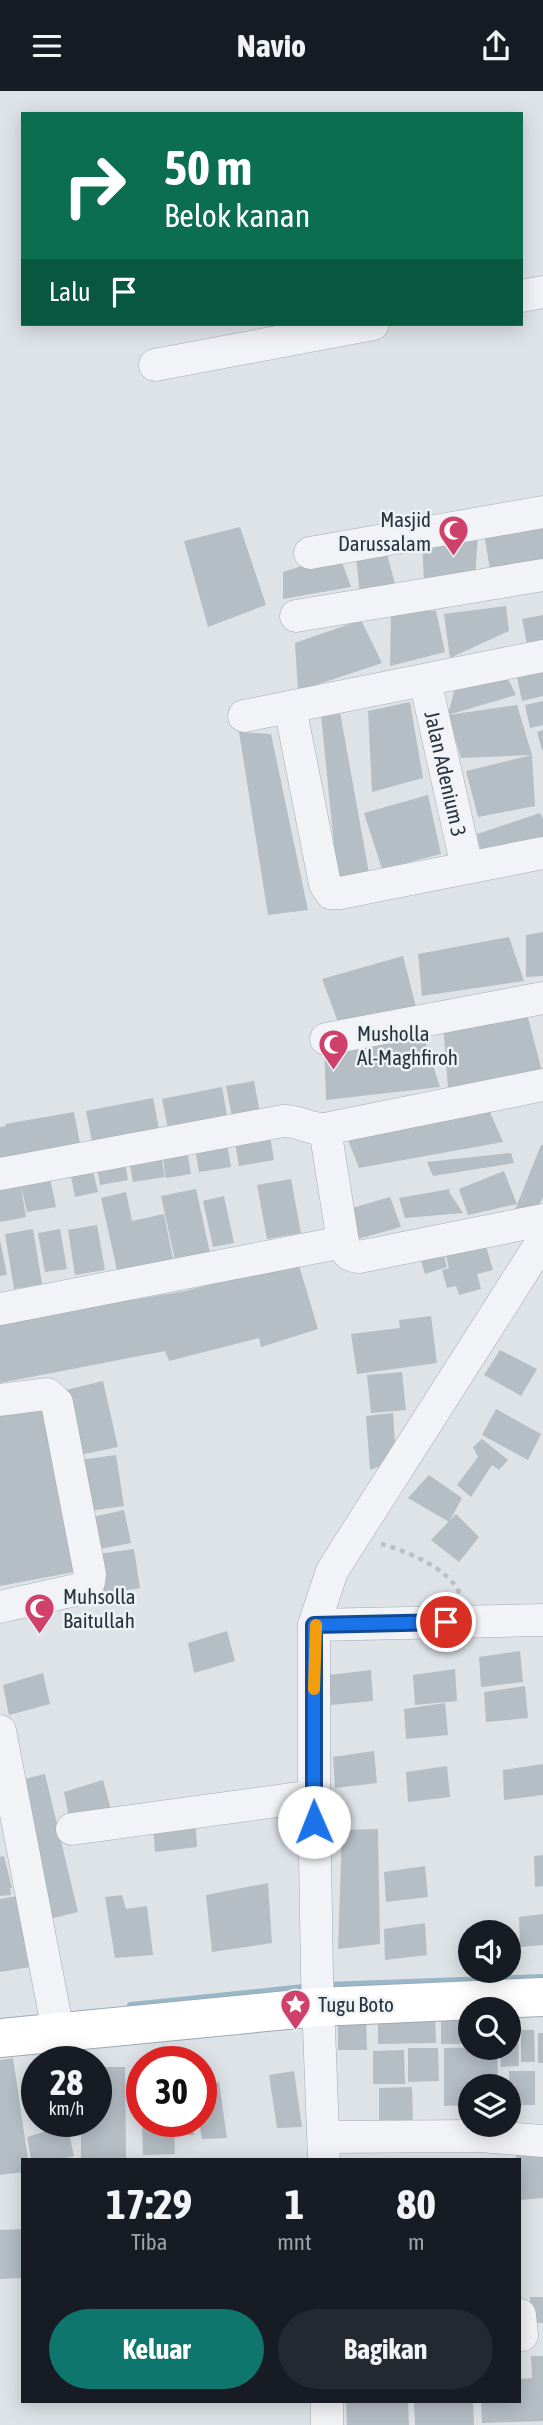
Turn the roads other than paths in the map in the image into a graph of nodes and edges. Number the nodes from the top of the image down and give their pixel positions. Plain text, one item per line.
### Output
1 (543, 292) edge
2 (523, 296) edge
3 (362, 326) edge
4 (155, 365) dead end
5 (543, 512) edge
6 (310, 553) dead end
7 (543, 575) edge
8 (296, 616) dead end
9 (543, 656) edge
10 (425, 680) junction
11 (290, 707) junction
12 (244, 716) dead end
13 (543, 853) edge
14 (467, 867) junction
15 (543, 998) edge
16 (326, 1039) dead end
17 (543, 1085) edge
18 (308, 1125) junction
19 (0, 1174) edge
20 (543, 1220) edge
21 (543, 1240) edge
22 (328, 1245) junction
23 (0, 1309) edge
24 (0, 1400) edge
25 (0, 1607) edge
26 (543, 1620) edge
27 (314, 1625) junction
28 (0, 1731) edge
29 (314, 1796) junction
30 (72, 1829) dead end
31 (318, 1992) junction
32 (543, 1997) edge
33 (57, 2020) junction
34 (0, 2038) edge
35 (543, 2141) edge
36 (324, 2148) edge
37 (501, 2148) edge
38 (327, 2403) edge
39 (327, 2425) edge

1 - 2 street
3 - 4 street
5 - 6 street
7 - 8 street
9 - 10 street
10 - 11 street
10 - 14 street, Jalan Adenium 3
11 - 12 street
11 - 14 street
13 - 14 street
15 - 16 street
17 - 18 street
18 - 19 street
18 - 22 street
20 - 22 street
21 - 27 street
22 - 23 street
24 - 25 street
26 - 27 street
27 - 29 street
28 - 33 street
29 - 30 street
29 - 31 street
31 - 32 main road
31 - 33 main road
31 - 36 street
33 - 34 main road
35 - 37 street
36 - 37 street
38 - 39 street

